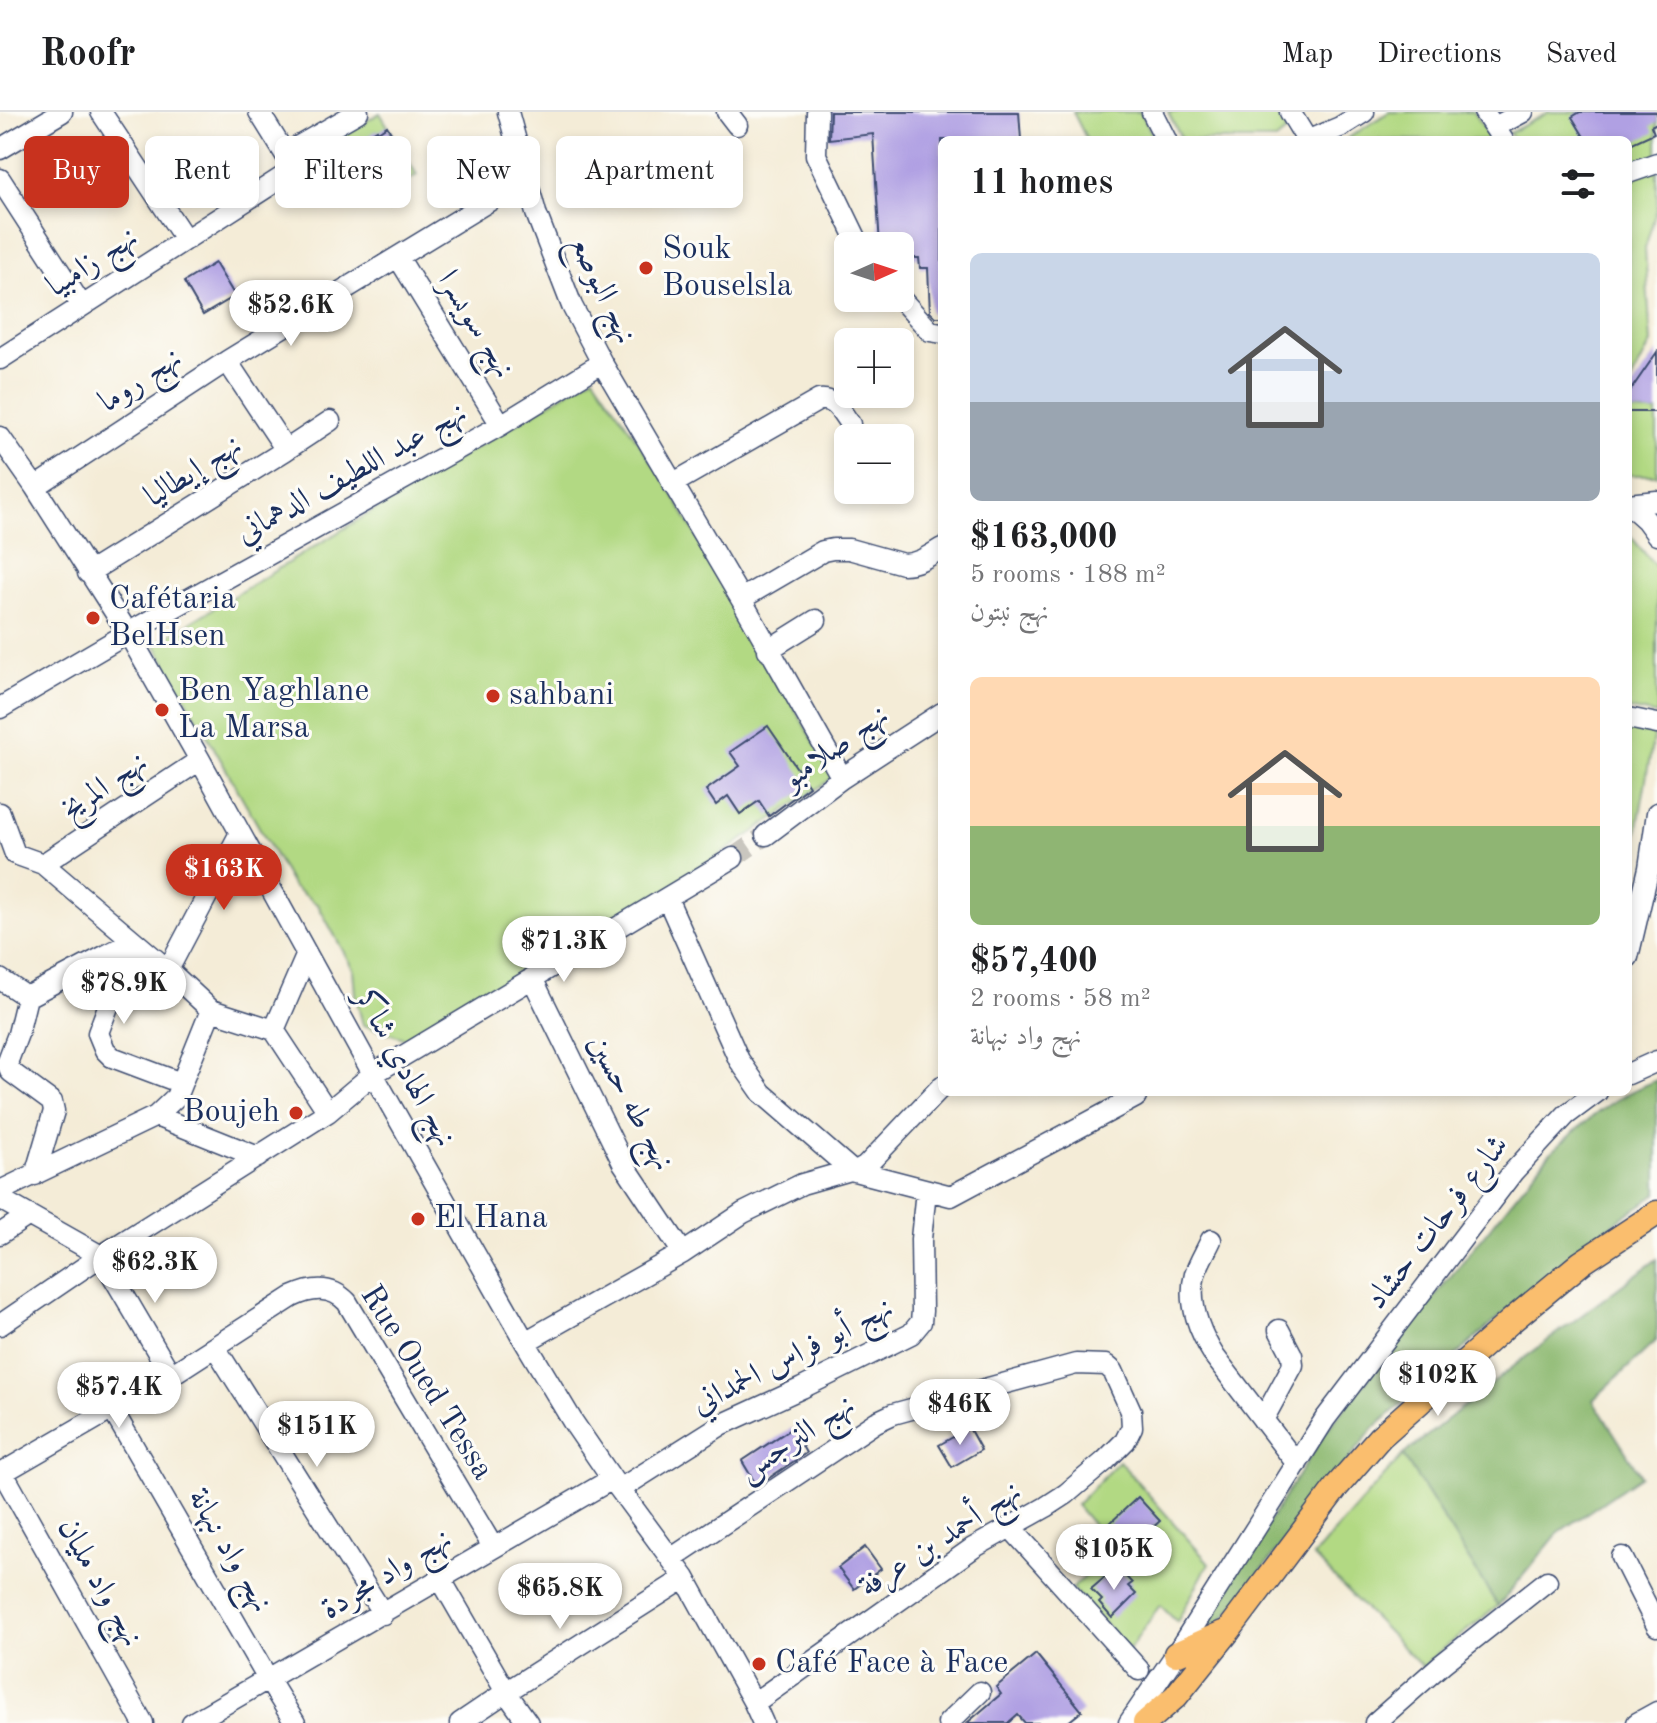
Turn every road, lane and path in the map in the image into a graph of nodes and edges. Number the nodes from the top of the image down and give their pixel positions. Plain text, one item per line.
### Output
1 (62, 112) edge
2 (101, 112) edge
3 (259, 112) edge
4 (358, 112) edge
5 (508, 112) edge
6 (817, 112) edge
7 (1152, 112) edge
8 (1290, 112) edge
9 (1364, 112) edge
10 (1523, 112) edge
11 (32, 120) edge
12 (1494, 126) edge
13 (316, 136) edge
14 (515, 136) edge
15 (1164, 136) edge
16 (1305, 136) edge
17 (1318, 136) edge
18 (275, 138) edge
19 (0, 149) edge
20 (1657, 163) edge
21 (1632, 172) edge
22 (0, 179) edge
23 (275, 182) edge
24 (478, 208) edge
25 (535, 208) edge
26 (853, 232) edge
27 (185, 239) junction
28 (398, 257) junction
29 (82, 306) junction
30 (911, 312) edge
31 (938, 332) edge
32 (0, 359) edge
33 (227, 361) junction
34 (602, 363) junction
35 (330, 421) dead end
36 (850, 424) dead end
37 (501, 425) junction
38 (0, 437) edge
39 (286, 450) junction
40 (672, 484) junction
41 (35, 487) junction
42 (1657, 501) edge
43 (1632, 504) edge
44 (1632, 508) edge
45 (1657, 535) edge
46 (938, 550) edge
47 (88, 573) junction
48 (741, 599) junction
49 (816, 620) dead end
50 (128, 633) junction
51 (768, 650) junction
52 (0, 708) edge
53 (938, 716) edge
54 (1632, 719) edge
55 (1657, 724) edge
56 (200, 760) junction
57 (842, 778) junction
58 (0, 813) edge
59 (1657, 813) edge
60 (240, 833) junction
61 (766, 835) tunnel mouth
62 (733, 858) tunnel mouth
63 (7, 860) edge
64 (43, 864) junction
65 (1653, 866) edge
66 (1632, 874) edge
67 (667, 898) junction
68 (133, 941) junction
69 (1632, 942) edge
70 (307, 954) junction
71 (168, 970) junction
72 (532, 978) junction
73 (0, 979) edge
74 (27, 997) junction
75 (211, 1010) junction
76 (274, 1030) junction
77 (1657, 1061) edge
78 (1632, 1072) edge
79 (373, 1074) junction
80 (181, 1083) junction
81 (938, 1090) edge
82 (1592, 1096) edge
83 (1136, 1097) dead end
84 (328, 1112) junction
85 (156, 1116) junction
86 (258, 1157) junction
87 (851, 1170) junction
88 (35, 1175) junction
89 (926, 1190) junction
90 (0, 1191) edge
91 (0, 1199) edge
92 (1657, 1213) edge
93 (29, 1215) junction
94 (0, 1234) edge
95 (1211, 1240) dead end
96 (683, 1253) junction
97 (101, 1256) junction
98 (0, 1325) edge
99 (1279, 1330) dead end
100 (525, 1342) junction
101 (215, 1347) junction
102 (1106, 1365) joint
103 (171, 1375) junction
104 (112, 1409) junction
105 (1263, 1420) junction
106 (1297, 1464) junction
107 (1, 1473) edge
108 (616, 1484) junction
109 (1011, 1528) junction
110 (493, 1547) junction
111 (1622, 1557) dead end
112 (672, 1558) junction
113 (440, 1578) junction
114 (685, 1578) junction
115 (1547, 1581) dead end
116 (383, 1614) junction
117 (1657, 1626) edge
118 (1229, 1630) junction
119 (1176, 1654) junction
120 (1139, 1670) dead end
121 (268, 1679) junction
122 (506, 1692) junction
123 (980, 1692) dead end
124 (754, 1703) junction
125 (143, 1723) edge
126 (192, 1723) edge
127 (295, 1723) edge
128 (460, 1723) edge
129 (528, 1723) edge
130 (763, 1723) edge
131 (948, 1723) edge
132 (1129, 1723) edge
133 (1145, 1723) edge
134 (1375, 1723) edge

1 - 11 street
2 - 27 street
3 - 18 street
4 - 13 street
5 - 14 street, نهج البوصع
6 - 26 street
7 - 15 street
8 - 16 street
9 - 17 street
10 - 12 street
11 - 19 street
20 - 21 street
22 - 29 street
23 - 27 street, نهج زامبيا
24 - 28 street, نهج روما
25 - 34 street, نهج البوصع
27 - 29 street, نهج زامبيا
28 - 33 street, نهج روما
28 - 37 street, نهج سويسرا
29 - 32 street, نهج زامبيا
30 - 31 street
33 - 39 street
33 - 41 street, نهج روما
34 - 37 street, نهج عبد اللطيف الدهماني
34 - 40 street, نهج البوصع
35 - 39 street, نهج إيطاليا
36 - 40 street
37 - 50 street, نهج عبد اللطيف الدهماني
38 - 41 street, نهج الهادي شاكر
39 - 47 street, نهج إيطاليا
40 - 48 street, نهج البوصع
41 - 47 street, نهج الهادي شاكر
42 - 43 street
44 - 45 street
46 - 48 street
47 - 50 street, نهج الهادي شاكر
48 - 51 street, نهج البوصع
49 - 51 street
50 - 52 street, نهج عبد اللطيف الدهماني
50 - 56 street, نهج الهادي شاكر
51 - 57 street, نهج البوصع
53 - 57 street, نهج صلامبو
54 - 55 street
56 - 60 street, نهج الهادي شاكر
56 - 64 street, نهج المريخ
57 - 61 street, نهج صلامبو
58 - 63 street
59 - 65 street
60 - 70 street, نهج الهادي شاكر
60 - 71 street
62 - 67 street
63 - 64 street
64 - 68 street
65 - 66 street
65 - 69 street
67 - 72 street
67 - 87 street
68 - 71 street
68 - 74 street
68 - 80 street
70 - 76 street
70 - 79 street, نهج الهادي شاكر
71 - 75 street
72 - 79 street
72 - 96 street, نهج طه حسين
73 - 74 street
74 - 88 street
75 - 76 street
75 - 80 street
76 - 84 street
77 - 78 street
79 - 84 street
79 - 100 street, نهج الهادي شاكر
80 - 85 street
81 - 87 street
82 - 106 street, شارع فرحات حشاد
83 - 89 street
84 - 86 street
85 - 86 street
85 - 88 street
86 - 97 street
87 - 89 street
87 - 96 street
88 - 90 street
89 - 108 street, نهج أبو فراس الحمداني
91 - 93 street
92 - 118 main road
93 - 94 street
93 - 97 street
95 - 105 street
96 - 100 street
97 - 98 street
97 - 103 street
99 - 105 street
100 - 108 street, نهج الهادي شاكر
101 - 103 street, Rue Oued Tessa
101 - 110 street, Rue Oued Tessa
101 - 116 street
102 - 109 street, نهج أحمد بن عرفة
102 - 112 street, نهج النرجس
103 - 104 street, Rue Oued Tessa
104 - 107 street, Rue Oued Tessa
104 - 121 street, نهج واد نبهانة
105 - 106 street
106 - 119 street, شارع فرحات حشاد
107 - 125 street, نهج واد مليان
108 - 110 street, نهج واد مجردة
108 - 112 street, نهج الهادي شاكر
109 - 120 street
109 - 124 street, نهج أحمد بن عرفة
110 - 113 street, نهج واد مجردة
111 - 117 street
112 - 114 street, نهج الهادي شاكر
113 - 116 street, نهج واد مجردة
113 - 122 street
114 - 122 street
114 - 124 street, نهج الهادي شاكر
115 - 134 street
116 - 121 street, نهج واد مجردة
118 - 119 main road
118 - 133 main road
119 - 132 street, شارع فرحات حشاد
121 - 126 street, نهج واد مجردة
121 - 127 street, نهج واد نبهانة
122 - 128 street
122 - 129 street
123 - 131 street
124 - 130 street, نهج الهادي شاكر

